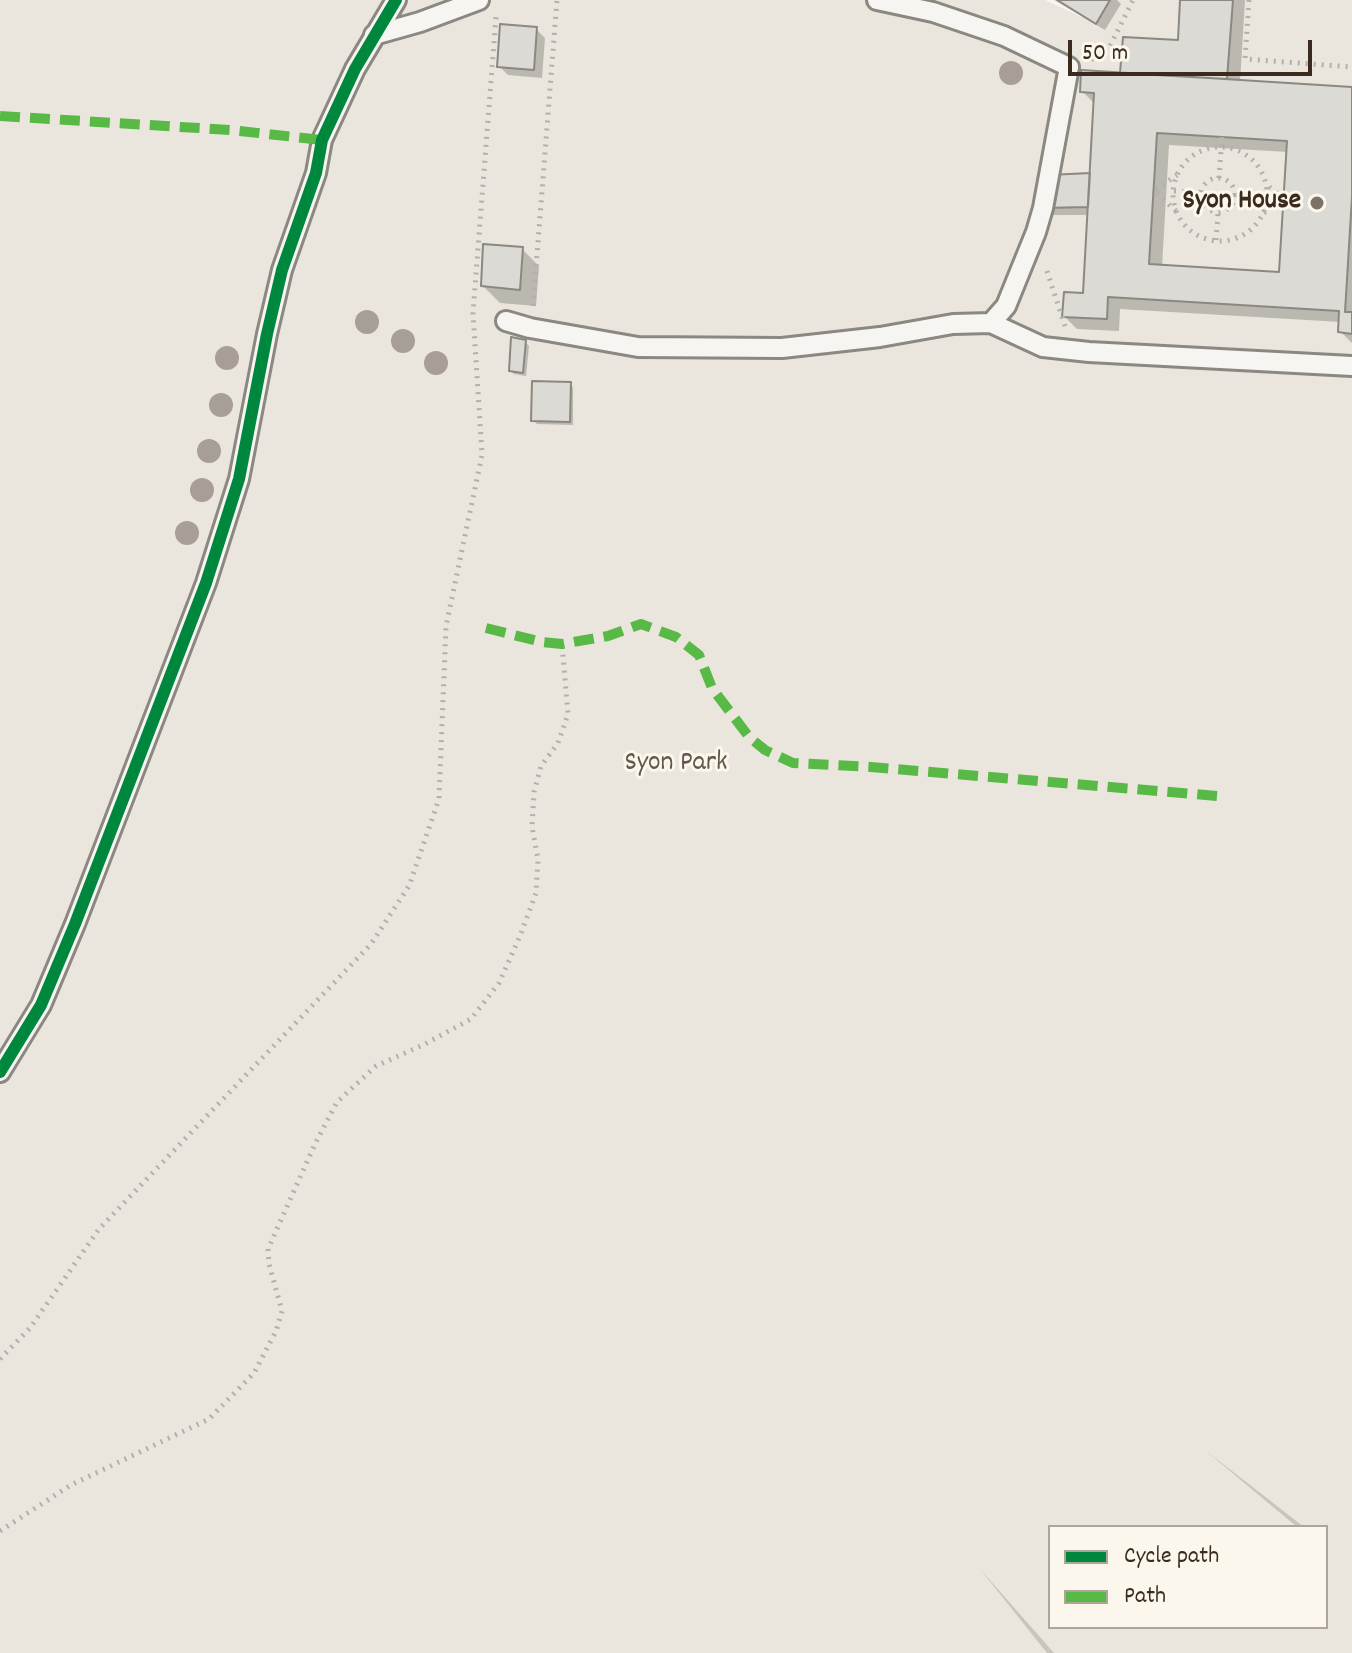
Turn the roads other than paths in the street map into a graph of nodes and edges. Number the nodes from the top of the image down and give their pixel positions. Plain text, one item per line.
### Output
1 (396, 0) edge
2 (479, 0) edge
3 (877, 0) edge
4 (374, 35) junction
5 (506, 321) dead end
6 (991, 323) junction
7 (1352, 366) edge
8 (0, 1072) edge

1 - 4 lane
2 - 4 lane
3 - 6 lane
4 - 8 lane
5 - 6 lane
6 - 7 lane

